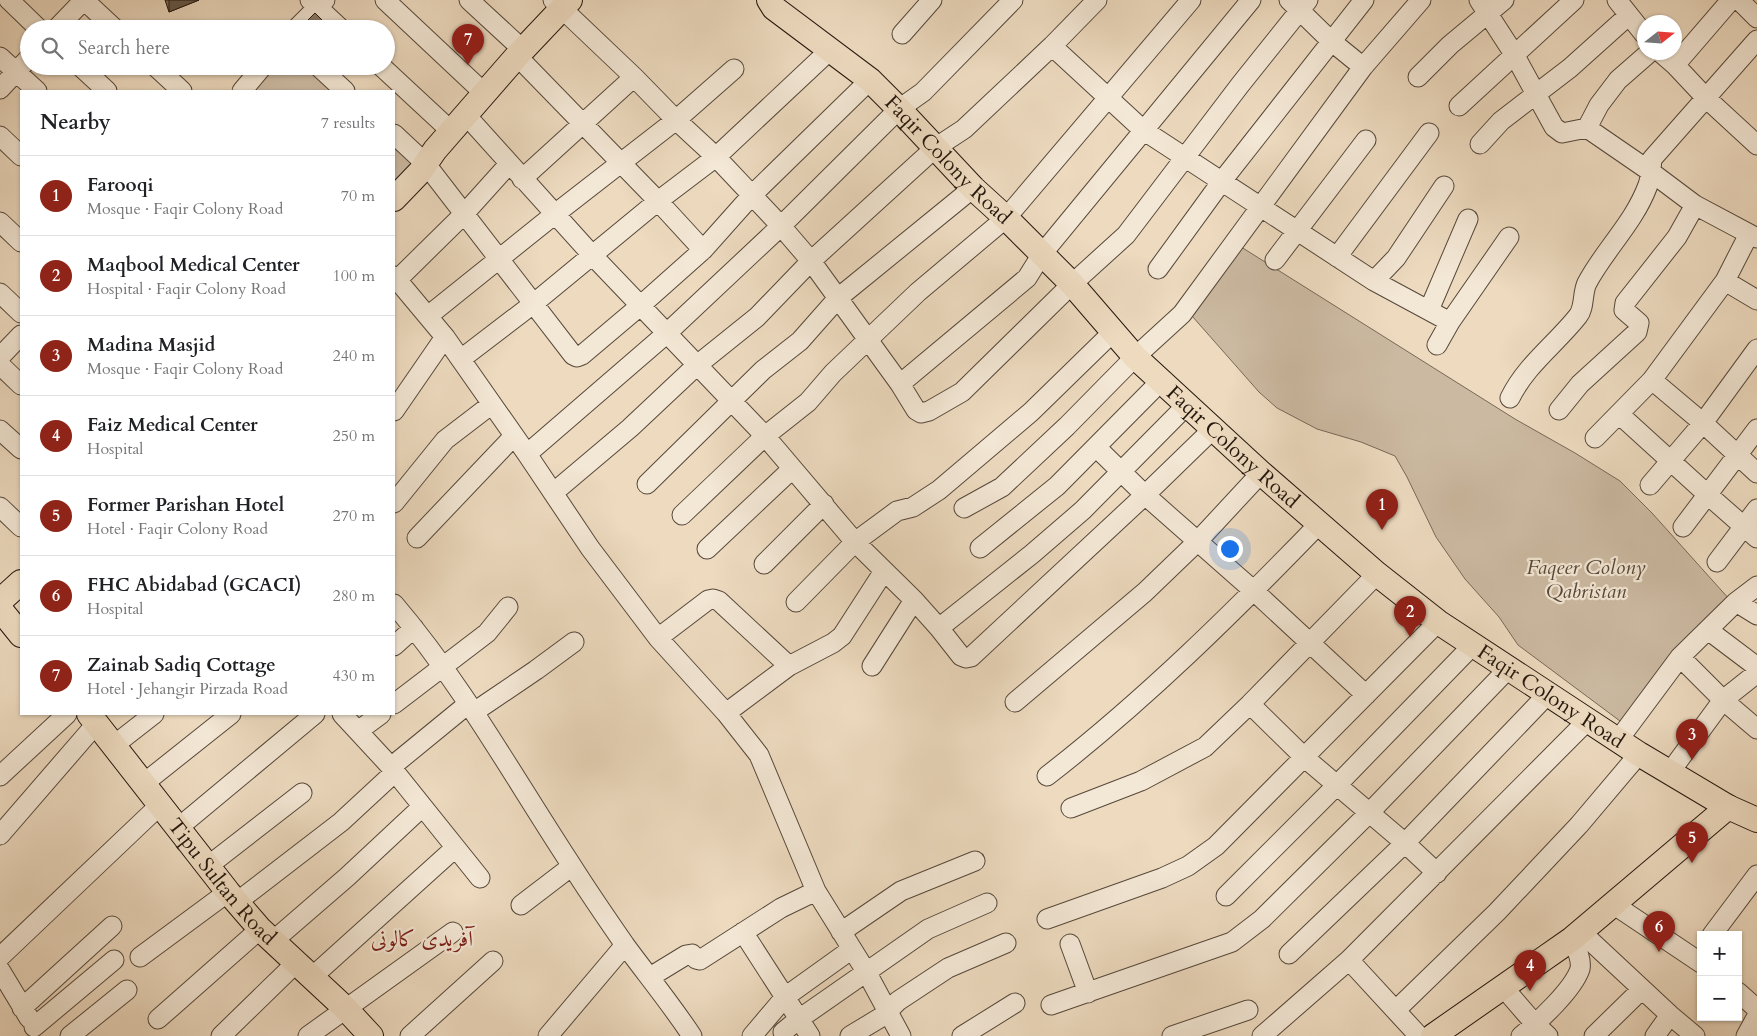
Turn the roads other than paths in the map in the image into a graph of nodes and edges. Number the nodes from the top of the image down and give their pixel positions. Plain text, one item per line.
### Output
1 (9, 0) edge
2 (84, 0) edge
3 (385, 0) edge
4 (469, 0) edge
5 (769, 0) edge
6 (932, 0) edge
7 (1013, 0) edge
8 (1097, 0) edge
9 (1190, 0) edge
10 (1251, 0) edge
11 (1364, 0) edge
12 (1421, 0) edge
13 (1504, 0) edge
14 (1574, 0) edge
15 (1617, 0) edge
16 (1731, 0) edge
17 (1738, 0) edge
18 (318, 2) edge
19 (562, 3) edge
20 (1299, 3) edge
21 (1484, 6) edge
22 (1629, 15) junction
23 (1757, 18) edge
24 (30, 20) edge
25 (65, 20) edge
26 (105, 20) edge
27 (303, 20) edge
28 (333, 20) edge
29 (1637, 25) edge
30 (902, 34) dead end
31 (1757, 40) edge
32 (1331, 41) junction
33 (1052, 46) junction
34 (830, 50) junction
35 (520, 52) junction
36 (1514, 54) junction
37 (0, 57) edge
38 (1641, 60) edge
39 (1669, 60) edge
40 (1675, 65) junction
41 (1364, 67) junction
42 (20, 68) edge
43 (734, 69) dead end
44 (16, 72) junction
45 (90, 75) edge
46 (165, 75) edge
47 (255, 75) edge
48 (328, 75) edge
49 (393, 75) edge
50 (1418, 76) dead end
51 (634, 77) junction
52 (870, 80) junction
53 (0, 89) edge
54 (37, 90) edge
55 (106, 90) edge
56 (181, 90) edge
57 (243, 90) edge
58 (345, 90) edge
59 (484, 93) junction
60 (1536, 94) junction
61 (1108, 97) junction
62 (1706, 98) junction
63 (1459, 106) dead end
64 (899, 109) junction
65 (676, 120) junction
66 (458, 123) junction
67 (583, 123) junction
68 (1587, 128) junction
69 (1144, 130) junction
70 (1429, 133) dead end
71 (395, 135) edge
72 (0, 136) edge
73 (1366, 140) dead end
74 (1480, 144) dead end
75 (1757, 145) edge
76 (934, 148) junction
77 (20, 155) edge
78 (716, 157) junction
79 (1184, 158) junction
80 (621, 162) junction
81 (425, 163) junction
82 (510, 164) junction
83 (1652, 172) junction
84 (522, 179) junction
85 (1222, 181) junction
86 (1444, 186) dead end
87 (973, 188) junction
88 (752, 195) junction
89 (395, 198) edge
90 (658, 201) junction
91 (1695, 205) junction
92 (1260, 207) junction
93 (464, 214) junction
94 (555, 214) junction
95 (1006, 218) junction
96 (1468, 219) dead end
97 (0, 222) edge
98 (781, 226) junction
99 (1296, 230) junction
100 (1753, 236) edge
101 (1508, 237) dead end
102 (20, 241) edge
103 (703, 250) junction
104 (1042, 254) junction
105 (593, 256) junction
106 (1337, 258) junction
107 (498, 259) junction
108 (1275, 260) dead end
109 (811, 261) junction
110 (1158, 269) dead end
111 (395, 278) edge
112 (1725, 281) junction
113 (1374, 282) junction
114 (1072, 284) junction
115 (0, 293) edge
116 (838, 298) junction
117 (1757, 300) edge
118 (533, 304) junction
119 (640, 306) junction
120 (1429, 310) junction
121 (20, 312) edge
122 (428, 316) junction
123 (1450, 322) junction
124 (1113, 332) junction
125 (666, 334) junction
126 (20, 336) edge
127 (446, 337) junction
128 (868, 340) junction
129 (1437, 345) dead end
130 (1757, 349) edge
131 (1134, 356) junction
132 (0, 357) edge
133 (461, 359) junction
134 (0, 365) edge
135 (696, 366) junction
136 (1652, 380) junction
137 (1161, 381) junction
138 (20, 384) edge
139 (900, 384) junction
140 (1510, 398) dead end
141 (731, 401) junction
142 (492, 404) junction
143 (1187, 405) junction
144 (395, 410) edge
145 (1559, 410) dead end
146 (1619, 414) junction
147 (1703, 423) junction
148 (1213, 429) junction
149 (1757, 429) edge
150 (0, 430) edge
151 (514, 436) junction
152 (765, 436) junction
153 (1595, 438) dead end
154 (1096, 447) junction
155 (20, 448) edge
156 (527, 454) junction
157 (1737, 454) junction
158 (1672, 461) junction
159 (792, 469) junction
160 (1120, 471) junction
161 (1261, 472) junction
162 (1757, 473) edge
163 (647, 484) dead end
164 (1650, 485) dead end
165 (553, 492) junction
166 (1145, 495) junction
167 (1708, 496) junction
168 (395, 502) edge
169 (824, 504) junction
170 (0, 507) edge
171 (964, 508) dead end
172 (1757, 509) edge
173 (682, 515) dead end
174 (1320, 523) junction
175 (20, 526) edge
176 (1683, 527) dead end
177 (1750, 532) edge
178 (417, 538) dead end
179 (855, 542) junction
180 (1197, 542) junction
181 (980, 548) dead end
182 (707, 549) dead end
183 (1717, 562) dead end
184 (764, 564) dead end
185 (884, 571) junction
186 (1377, 574) junction
187 (20, 583) edge
188 (1757, 586) edge
189 (1254, 591) junction
190 (914, 600) junction
191 (0, 601) edge
192 (796, 602) dead end
193 (1736, 602) junction
194 (395, 605) edge
195 (508, 607) dead end
196 (0, 609) edge
197 (1757, 615) edge
198 (1438, 622) junction
199 (414, 628) junction
200 (940, 628) junction
201 (1708, 630) junction
202 (20, 634) edge
203 (658, 638) junction
204 (574, 642) dead end
205 (1310, 643) junction
206 (395, 645) edge
207 (1473, 645) junction
208 (1680, 657) junction
209 (789, 666) junction
210 (872, 666) dead end
211 (1757, 667) edge
212 (442, 668) junction
213 (1509, 668) junction
214 (1757, 673) edge
215 (1548, 694) junction
216 (1366, 695) junction
217 (1723, 700) junction
218 (1015, 702) dead end
219 (395, 703) edge
220 (1250, 704) junction
221 (471, 708) junction
222 (726, 713) junction
223 (67, 715) edge
224 (153, 715) edge
225 (230, 715) edge
226 (315, 715) edge
227 (343, 715) edge
228 (380, 715) edge
229 (92, 719) edge
230 (1588, 720) junction
231 (1757, 729) edge
232 (358, 731) junction
233 (1618, 740) junction
234 (113, 746) junction
235 (1639, 754) junction
236 (1304, 758) junction
237 (393, 770) junction
238 (1670, 772) junction
239 (0, 776) edge
240 (1047, 776) dead end
241 (143, 784) junction
242 (1337, 785) junction
243 (302, 793) dead end
244 (160, 805) junction
245 (422, 807) junction
246 (1071, 808) dead end
247 (1728, 808) junction
248 (1370, 812) junction
249 (1757, 820) edge
250 (178, 828) junction
251 (0, 834) edge
252 (1405, 842) junction
253 (455, 848) junction
254 (974, 861) dead end
255 (208, 866) junction
256 (572, 866) junction
257 (1438, 873) junction
258 (1757, 875) edge
259 (480, 878) dead end
260 (816, 891) junction
261 (1226, 896) dead end
262 (232, 897) junction
263 (987, 903) dead end
264 (1613, 904) junction
265 (521, 905) dead end
266 (1047, 919) dead end
267 (112, 926) dead end
268 (1715, 931) edge
269 (453, 932) dead end
270 (743, 932) junction
271 (841, 932) junction
272 (266, 935) junction
273 (1576, 936) junction
274 (1006, 943) dead end
275 (1070, 944) dead end
276 (626, 945) junction
277 (852, 949) junction
278 (1289, 954) dead end
279 (0, 956) edge
280 (1697, 956) edge
281 (140, 957) dead end
282 (114, 960) dead end
283 (1349, 960) junction
284 (493, 962) dead end
285 (0, 970) edge
286 (303, 971) junction
287 (867, 973) junction
288 (650, 977) junction
289 (1503, 987) junction
290 (1642, 988) junction
291 (127, 990) dead end
292 (1088, 993) junction
293 (1742, 996) edge
294 (785, 997) junction
295 (1015, 1003) dead end
296 (1052, 1005) dead end
297 (22, 1008) junction
298 (345, 1008) junction
299 (1757, 1009) edge
300 (1248, 1010) dead end
301 (1396, 1010) junction
302 (888, 1013) junction
303 (1670, 1015) junction
304 (1757, 1016) edge
305 (158, 1019) dead end
306 (799, 1019) junction
307 (37, 1032) edge
308 (783, 1032) dead end
309 (1535, 1032) edge
310 (70, 1036) edge
311 (221, 1036) edge
312 (308, 1036) edge
313 (371, 1036) edge
314 (410, 1036) edge
315 (548, 1036) edge
316 (692, 1036) edge
317 (752, 1036) edge
318 (810, 1036) edge
319 (850, 1036) edge
320 (901, 1036) edge
321 (962, 1036) edge
322 (1172, 1036) edge
323 (1262, 1036) edge
324 (1419, 1036) edge
325 (1433, 1036) edge
326 (1594, 1036) edge
327 (1655, 1036) edge
328 (1695, 1036) edge
329 (1746, 1036) edge

1 - 24 street
2 - 25 street
2 - 26 street
3 - 59 street
4 - 35 street
5 - 34 main road, Faqir Colony Road
6 - 30 street
7 - 64 street
8 - 33 street
9 - 61 street
10 - 69 street
11 - 32 street
12 - 41 street
13 - 21 street
14 - 36 street
15 - 22 street
16 - 40 street
17 - 23 street
18 - 27 street
18 - 28 street
19 - 35 main road
19 - 51 street
20 - 32 street
20 - 79 street
21 - 36 street
21 - 50 street
22 - 29 street
22 - 60 street
31 - 62 street
32 - 41 street
32 - 85 street
33 - 61 street
33 - 76 street
34 - 52 main road, Faqir Colony Road
34 - 78 street
35 - 59 main road
35 - 67 street
36 - 60 street
36 - 63 street
37 - 44 street
38 - 68 street
39 - 40 street
40 - 62 street
41 - 92 street
42 - 44 street
43 - 65 street
44 - 53 street
44 - 54 street
45 - 55 street
46 - 56 street
47 - 57 street
48 - 58 street
49 - 66 street
51 - 65 street
51 - 67 street
52 - 64 main road, Faqir Colony Road
52 - 88 street
59 - 66 main road
60 - 68 street
60 - 74 street
61 - 69 street
61 - 95 street
62 - 75 street
62 - 83 street
64 - 76 main road, Faqir Colony Road
64 - 98 street
65 - 78 street
65 - 80 street
66 - 81 main road
66 - 82 street
67 - 80 street
67 - 84 street
68 - 83 street
69 - 79 street
69 - 104 street
70 - 106 street
71 - 81 street
72 - 77 street
73 - 99 street
76 - 87 main road, Faqir Colony Road
76 - 109 street
78 - 88 street
78 - 90 street
79 - 85 street
79 - 114 street
80 - 90 street
80 - 94 street
81 - 89 main road
81 - 93 street
82 - 84 street
82 - 93 street
83 - 91 street
83 - 140 street
84 - 94 street
85 - 92 street
85 - 110 street
86 - 113 street
87 - 95 main road, Faqir Colony Road
87 - 116 street
88 - 98 street
88 - 103 street
90 - 103 street
90 - 105 street
91 - 100 street
91 - 145 street
92 - 99 street
92 - 131 street
93 - 107 street
93 - 111 street
94 - 105 street
94 - 107 street
95 - 104 main road, Faqir Colony Road
95 - 128 street
96 - 120 street
97 - 102 street
98 - 109 street
98 - 125 street
99 - 106 street
99 - 108 street
100 - 112 street
101 - 123 street
103 - 119 street
104 - 114 main road, Faqir Colony Road
104 - 139 street
105 - 118 street
105 - 119 street
106 - 113 street
107 - 118 street
107 - 122 street
109 - 116 street
109 - 135 street
111 - 122 street
112 - 117 street
112 - 136 street
113 - 120 street
114 - 124 main road, Faqir Colony Road
114 - 139 street
115 - 121 street
116 - 128 street
116 - 141 street
118 - 119 street
118 - 133 street
119 - 125 street
120 - 123 street
122 - 127 street
123 - 129 street
124 - 131 main road, Faqir Colony Road
124 - 179 street
125 - 135 street
125 - 156 street
126 - 132 street
127 - 133 street
127 - 144 street
128 - 139 street
128 - 152 street
130 - 147 street
131 - 137 main road, Faqir Colony Road
131 - 171 street
133 - 142 street
134 - 138 street
135 - 141 street
135 - 165 street
136 - 146 street
136 - 147 street
137 - 143 main road, Faqir Colony Road
137 - 154 street
141 - 152 street
141 - 163 street
142 - 151 street
142 - 168 street
143 - 148 main road, Faqir Colony Road
143 - 160 street
146 - 153 street
146 - 158 street
147 - 157 street
147 - 158 street
148 - 161 main road, Faqir Colony Road
148 - 166 street
149 - 157 street
150 - 155 street
151 - 156 street
151 - 178 street
152 - 159 street
152 - 173 street
154 - 160 street
154 - 181 street
156 - 165 street
157 - 162 street
157 - 167 street
158 - 164 street
158 - 167 street
159 - 169 street
159 - 182 street
160 - 166 street
160 - 200 street
161 - 174 main road, Faqir Colony Road
161 - 180 street
165 - 203 street
166 - 180 street
166 - 200 street
167 - 176 street
167 - 177 street
169 - 179 street
169 - 184 street
170 - 175 street
172 - 177 street
174 - 186 main road, Faqir Colony Road
174 - 189 street
177 - 183 street
179 - 185 street
179 - 192 street
180 - 189 street
180 - 218 street
185 - 190 street
185 - 209 street
186 - 198 main road, Faqir Colony Road
186 - 205 street
187 - 191 main road
188 - 193 street
189 - 205 street
189 - 240 street
190 - 200 street
190 - 210 street
193 - 197 street
193 - 201 street
194 - 199 street
195 - 212 street
196 - 202 main road
198 - 207 main road, Faqir Colony Road
198 - 216 street
199 - 206 street
199 - 212 street
201 - 208 street
201 - 211 street
203 - 209 street
203 - 222 street
204 - 221 street
205 - 216 street
205 - 220 street
207 - 213 main road, Faqir Colony Road
207 - 242 street
208 - 217 street
208 - 233 street
209 - 222 street
212 - 219 street
212 - 221 street
213 - 215 main road, Faqir Colony Road
213 - 248 street
214 - 217 street
215 - 230 main road, Faqir Colony Road
215 - 252 street
216 - 236 street
217 - 231 street
217 - 238 street
220 - 236 street
220 - 246 street
221 - 237 street
221 - 256 street
222 - 260 street
223 - 239 street
224 - 234 street
225 - 241 street
226 - 250 street
227 - 232 street
228 - 232 street
229 - 234 main road, Tipu Sultan Road
229 - 251 street
230 - 233 main road, Faqir Colony Road
230 - 257 street
232 - 237 street
233 - 235 main road, Faqir Colony Road
234 - 241 main road, Tipu Sultan Road
235 - 238 main road, Faqir Colony Road
235 - 301 street
236 - 242 street
236 - 266 street
237 - 245 street
237 - 262 street
238 - 247 main road, Faqir Colony Road
241 - 244 main road, Tipu Sultan Road
242 - 248 street
242 - 261 street
243 - 255 street
244 - 250 main road, Tipu Sultan Road
244 - 279 street
245 - 253 street
245 - 272 street
247 - 249 main road, Faqir Colony Road
247 - 264 main road
248 - 252 street
248 - 292 street
250 - 255 main road, Tipu Sultan Road
252 - 257 street
252 - 278 street
253 - 259 street
253 - 286 street
254 - 271 street
255 - 262 main road, Tipu Sultan Road
256 - 265 street
256 - 276 street
257 - 283 street
258 - 268 street
260 - 270 street
260 - 271 street
262 - 272 main road, Tipu Sultan Road
262 - 281 street
263 - 287 street
264 - 273 main road
264 - 280 street
267 - 297 street
269 - 298 street
270 - 288 street
270 - 294 street
271 - 277 street
272 - 286 main road, Tipu Sultan Road
272 - 305 street
273 - 289 main road
273 - 290 street
273 - 309 street
274 - 302 street
275 - 292 street
276 - 288 street
276 - 315 street
277 - 287 street
277 - 294 street
282 - 307 street
283 - 301 street
283 - 323 street
284 - 314 street
285 - 297 street
286 - 298 main road, Tipu Sultan Road
286 - 311 street
287 - 302 street
287 - 306 street
288 - 316 street
289 - 309 street
289 - 325 main road
290 - 303 street
290 - 326 street
291 - 310 street
292 - 296 street
293 - 299 street
294 - 306 street
294 - 317 street
295 - 321 street
297 - 307 street
298 - 312 street
298 - 313 main road, Tipu Sultan Road
300 - 322 street
301 - 324 street
302 - 319 street
302 - 320 street
303 - 327 street
303 - 328 street
304 - 329 street
306 - 308 street
306 - 318 street

